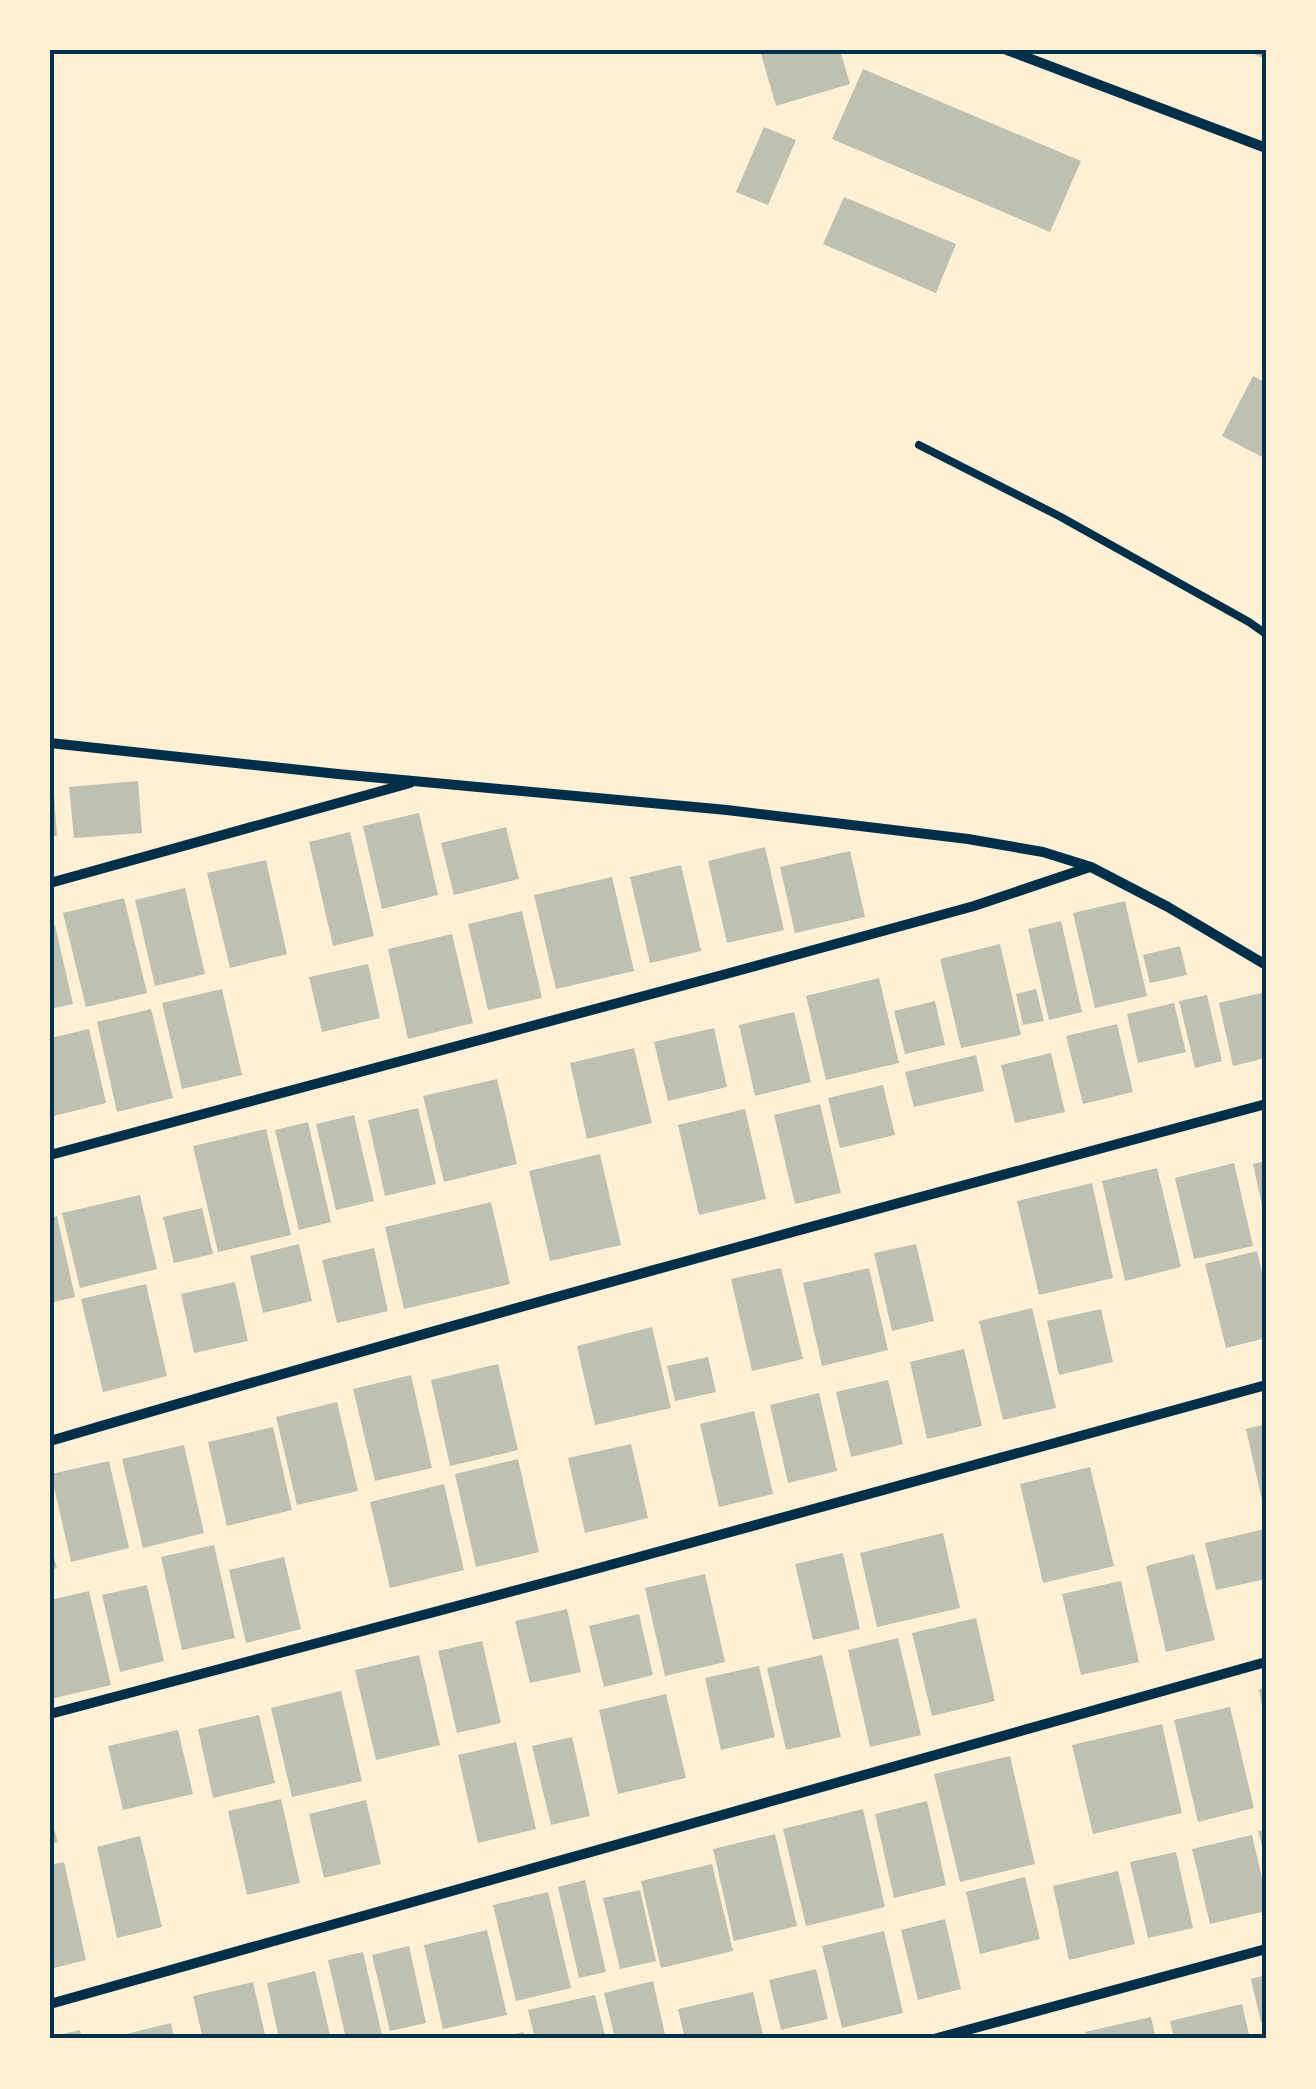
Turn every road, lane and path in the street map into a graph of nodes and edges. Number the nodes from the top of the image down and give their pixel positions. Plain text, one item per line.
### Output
1 (1015, 51) edge
2 (1266, 148) edge
3 (919, 445) dead end
4 (1266, 634) edge
5 (50, 743) edge
6 (416, 782) junction
7 (1091, 867) junction
8 (50, 883) edge
9 (1266, 965) edge
10 (1266, 1104) edge
11 (50, 1155) edge
12 (1266, 1386) edge
13 (50, 1441) edge
14 (1266, 1662) edge
15 (50, 1714) edge
16 (1266, 1949) edge
17 (50, 2004) edge
18 (934, 2039) edge

1 - 2 street
3 - 4 lane
5 - 6 street
6 - 7 street
6 - 8 street
7 - 9 street
7 - 11 street
10 - 13 street
12 - 15 street
14 - 17 street
16 - 18 street

